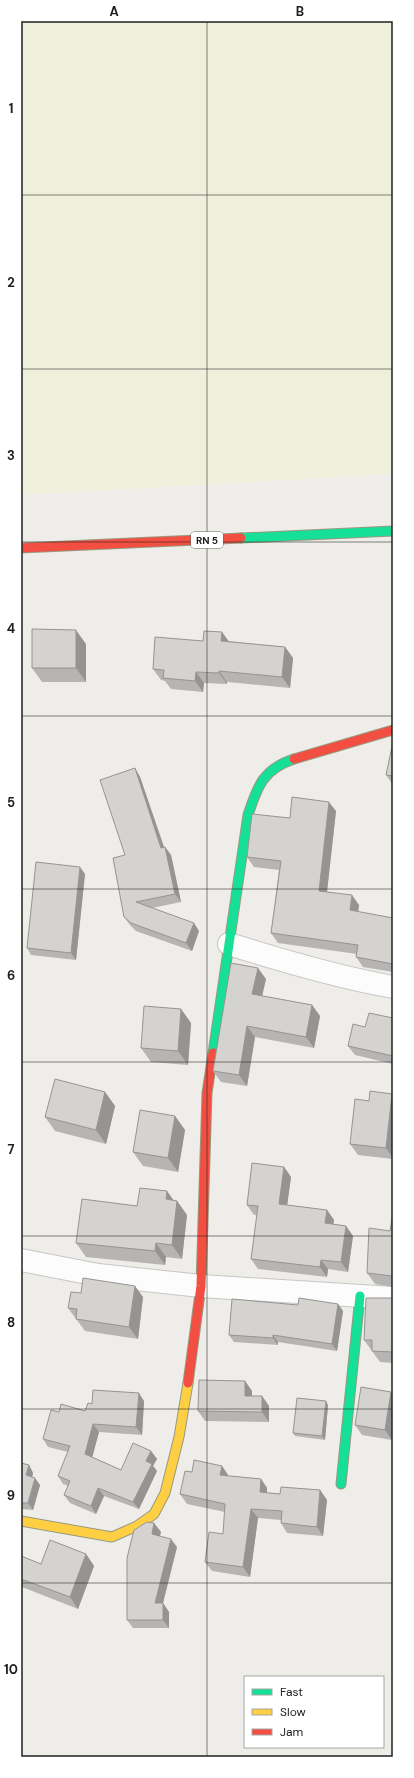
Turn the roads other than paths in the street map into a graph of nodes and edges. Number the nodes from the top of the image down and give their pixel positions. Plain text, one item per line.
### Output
1 (393, 532) edge
2 (21, 548) edge
3 (393, 730) edge
4 (229, 944) junction
5 (393, 987) edge
6 (21, 1260) edge
7 (201, 1286) junction
8 (360, 1296) junction
9 (393, 1298) edge
10 (341, 1484) dead end
11 (21, 1521) edge

1 - 2 street, RN 5
3 - 4 street
4 - 5 street
4 - 7 street
6 - 7 street
7 - 8 street
7 - 11 street
8 - 9 street
8 - 10 street

